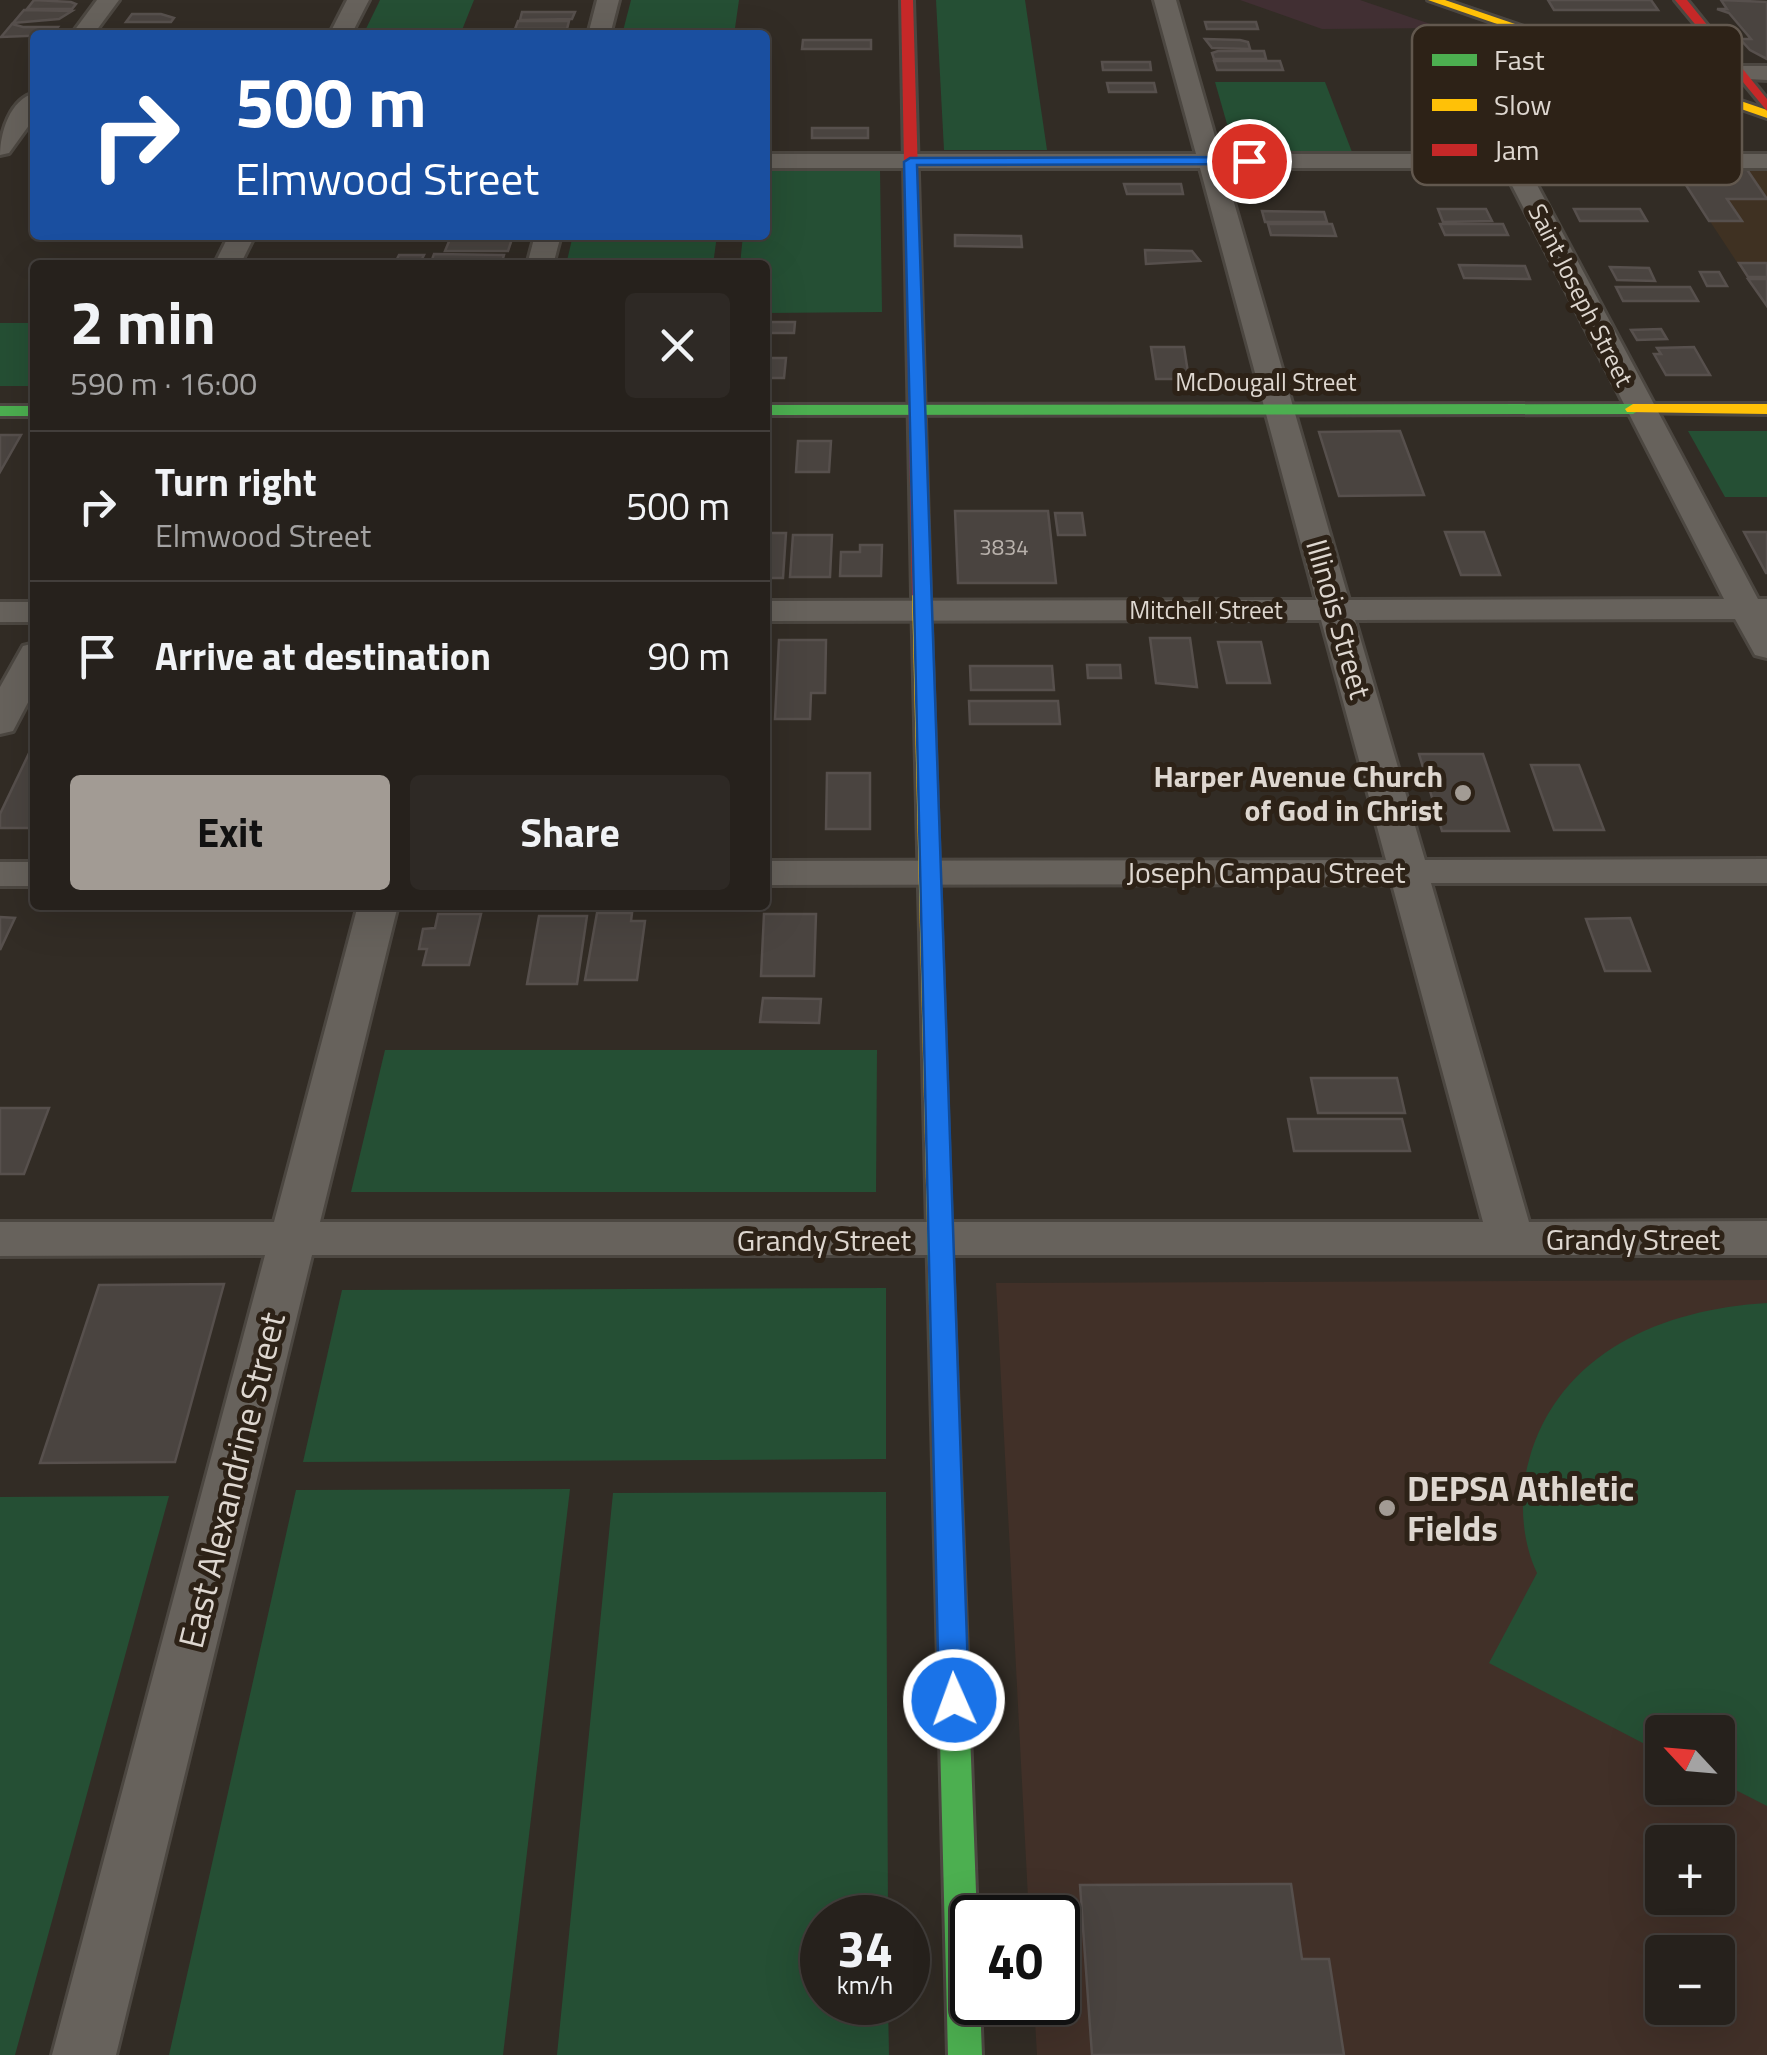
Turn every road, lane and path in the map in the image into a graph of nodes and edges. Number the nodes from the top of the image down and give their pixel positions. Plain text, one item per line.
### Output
1 (108, 0) edge
2 (358, 0) edge
3 (608, 0) edge
4 (908, 0) edge
5 (1165, 0) edge
6 (1434, 0) edge
7 (1680, 0) edge
8 (1507, 25) edge
9 (1699, 25) edge
10 (86, 30) edge
11 (343, 30) edge
12 (600, 30) edge
13 (1742, 80) edge
14 (1742, 102) edge
15 (30, 110) edge
16 (1767, 110) edge
17 (6, 157) edge
18 (1412, 160) edge
19 (770, 161) edge
20 (1211, 161) junction
21 (1742, 161) edge
22 (1767, 161) edge
23 (910, 162) junction
24 (1525, 185) edge
25 (1279, 409) junction
26 (1639, 409) junction
27 (1767, 409) edge
28 (770, 410) edge
29 (918, 410) junction
30 (0, 411) edge
31 (30, 411) edge
32 (1757, 609) edge
33 (1336, 610) junction
34 (770, 611) edge
35 (922, 611) junction
36 (0, 612) edge
37 (30, 612) edge
38 (1767, 648) edge
39 (30, 663) edge
40 (0, 723) edge
41 (1410, 871) junction
42 (1767, 871) edge
43 (770, 873) edge
44 (928, 873) junction
45 (0, 874) edge
46 (30, 874) edge
47 (377, 910) edge
48 (292, 1238) junction
49 (1767, 1238) edge
50 (0, 1239) edge
51 (1511, 1239) junction
52 (940, 1240) junction
53 (84, 2055) edge
54 (965, 2055) edge

1 - 10 street
2 - 11 street
3 - 12 street
4 - 23 street
5 - 20 street, Illinois Street
6 - 8 street
7 - 9 street
13 - 16 street
14 - 16 street
15 - 17 street
18 - 20 street
19 - 23 street
20 - 23 street
20 - 25 street, Illinois Street
21 - 22 street
23 - 29 street
24 - 26 street, Saint Joseph Street
25 - 26 street, McDougall Street
25 - 29 street, McDougall Street
25 - 33 street, Illinois Street
26 - 27 street, McDougall Street
26 - 32 street, Saint Joseph Street
28 - 29 street, McDougall Street
29 - 35 street
30 - 31 street
32 - 33 street, Mitchell Street
32 - 38 street, Saint Joseph Street
33 - 35 street, Mitchell Street
33 - 41 street, Illinois Street
34 - 35 street, Mitchell Street
35 - 44 street
36 - 37 street
39 - 40 street
41 - 42 street, Joseph Campau Street
41 - 44 street, Joseph Campau Street
41 - 51 street, Illinois Street
43 - 44 street, Joseph Campau Street
44 - 52 street
45 - 46 street
47 - 48 street, East Alexandrine Street
48 - 50 street, Grandy Street
48 - 52 street, Grandy Street
48 - 53 street, East Alexandrine Street
49 - 51 street, Grandy Street
51 - 52 street, Grandy Street
52 - 54 street

